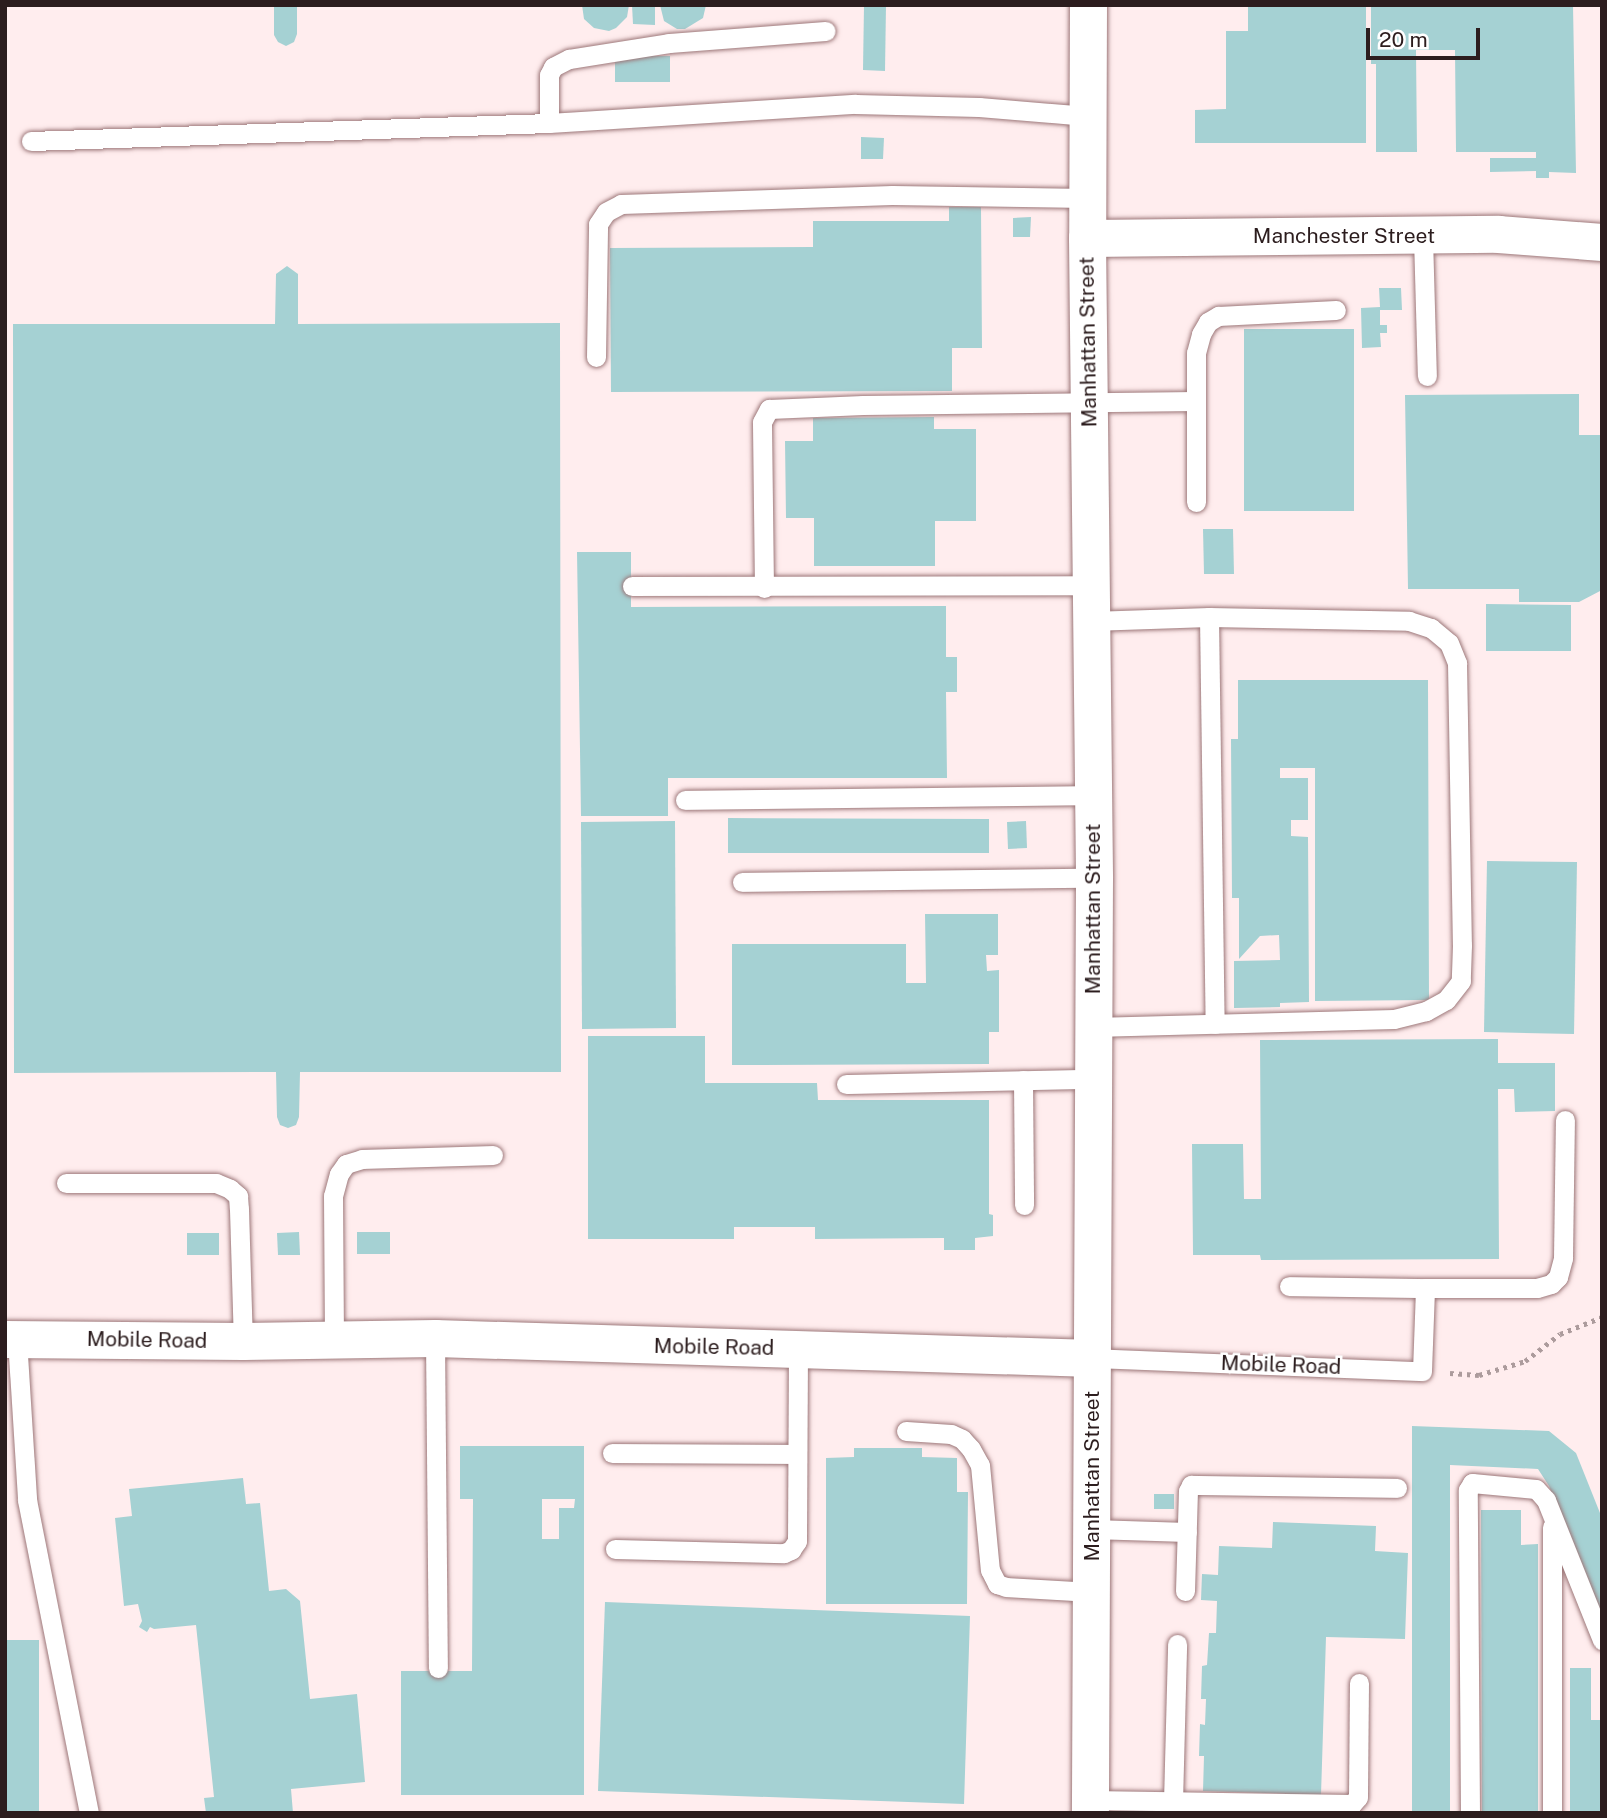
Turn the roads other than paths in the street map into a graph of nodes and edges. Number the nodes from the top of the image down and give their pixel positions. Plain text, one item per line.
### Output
1 (1088, 5) edge
2 (826, 31) dead end
3 (1087, 116) junction
4 (549, 124) junction
5 (31, 141) dead end
6 (1087, 198) junction
7 (1423, 237) junction
8 (1087, 238) junction
9 (1602, 242) edge
10 (1336, 310) dead end
11 (596, 357) dead end
12 (1427, 376) dead end
13 (1196, 401) junction
14 (1089, 405) junction
15 (1196, 502) dead end
16 (632, 586) dead end
17 (1090, 586) junction
18 (764, 588) junction
19 (1209, 617) junction
20 (1090, 621) junction
21 (1093, 795) junction
22 (685, 800) dead end
23 (1094, 878) junction
24 (742, 882) dead end
25 (1215, 1024) junction
26 (1093, 1027) junction
27 (1094, 1079) junction
28 (1023, 1080) junction
29 (846, 1084) dead end
30 (1565, 1120) dead end
31 (493, 1155) dead end
32 (66, 1183) dead end
33 (1024, 1205) dead end
34 (1289, 1286) dead end
35 (1425, 1288) junction
36 (435, 1338) junction
37 (11, 1339) edge
38 (334, 1339) junction
39 (243, 1341) junction
40 (798, 1349) junction
41 (1092, 1358) junction
42 (906, 1431) dead end
43 (612, 1453) dead end
44 (797, 1454) junction
45 (1397, 1488) dead end
46 (1552, 1515) junction
47 (1092, 1529) junction
48 (1187, 1532) junction
49 (615, 1549) dead end
50 (1185, 1591) dead end
51 (1091, 1592) junction
52 (1602, 1640) edge
53 (1177, 1644) dead end
54 (438, 1668) dead end
55 (1359, 1683) dead end
56 (1173, 1802) junction
57 (1090, 1807) edge
58 (1325, 1809) edge
59 (89, 1813) edge
60 (1469, 1813) edge
61 (1552, 1813) edge

1 - 3 street, Manhattan Street
2 - 4 lane
3 - 4 lane
3 - 6 street, Manhattan Street
4 - 5 lane
6 - 8 street, Manhattan Street
6 - 11 lane
7 - 8 street, Manchester Street
7 - 9 street, Manchester Street
7 - 12 lane
8 - 14 street, Manhattan Street
10 - 13 lane
13 - 14 lane
13 - 15 lane
14 - 17 street, Manhattan Street
14 - 18 lane
16 - 18 lane
17 - 18 lane
17 - 20 street, Manhattan Street
19 - 20 lane
19 - 25 lane
19 - 25 lane
20 - 21 street, Manhattan Street
21 - 22 lane
21 - 23 street, Manhattan Street
23 - 24 lane
23 - 26 street, Manhattan Street
25 - 26 lane
26 - 27 street, Manhattan Street
27 - 28 lane
27 - 41 street, Manhattan Street
28 - 29 lane
28 - 33 lane
30 - 35 lane
31 - 38 lane
32 - 39 lane
34 - 35 lane
35 - 41 lane, Mobile Road
36 - 38 street, Mobile Road
36 - 40 street, Mobile Road
36 - 54 lane
37 - 39 street, Mobile Road
37 - 59 lane
38 - 39 street, Mobile Road
40 - 41 street, Mobile Road
40 - 44 lane
41 - 47 street, Manhattan Street
42 - 51 lane
43 - 44 lane
44 - 49 lane
45 - 48 lane
46 - 52 lane
46 - 60 lane
46 - 61 lane
47 - 48 lane
47 - 51 street, Manhattan Street
48 - 50 lane
51 - 57 street, Manhattan Street
53 - 56 lane
55 - 58 lane
56 - 57 lane
56 - 58 lane

